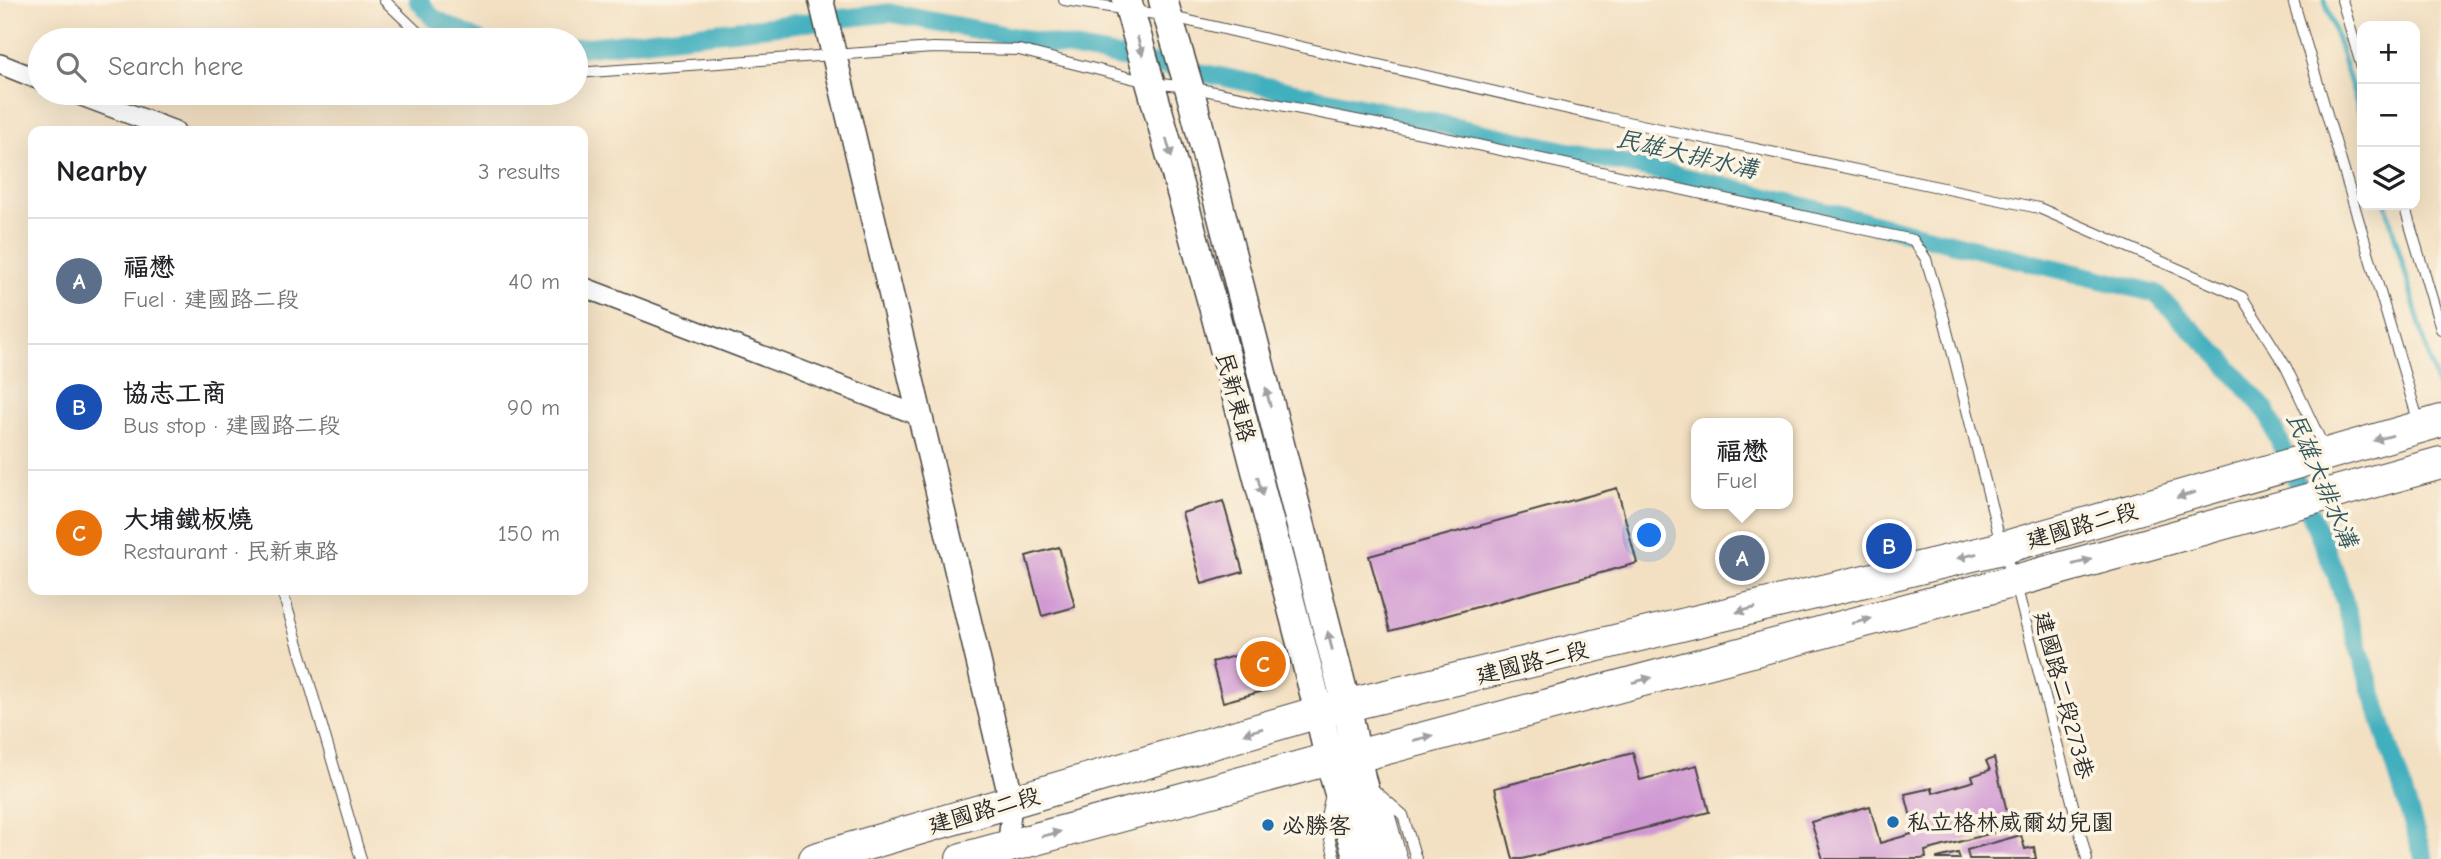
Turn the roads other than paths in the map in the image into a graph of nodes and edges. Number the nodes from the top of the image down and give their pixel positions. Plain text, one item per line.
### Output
1 (384, 0) edge
2 (1064, 0) edge
3 (2293, 0) edge
4 (2342, 0) edge
5 (822, 1) edge
6 (1129, 5) edge
7 (1166, 8) edge
8 (413, 28) edge
9 (2357, 51) edge
10 (834, 55) junction
11 (0, 65) edge
12 (588, 72) edge
13 (28, 76) edge
14 (1151, 83) junction
15 (1189, 87) junction
16 (101, 105) edge
17 (147, 126) edge
18 (2405, 210) edge
19 (588, 289) edge
20 (2441, 328) edge
21 (920, 416) junction
22 (2430, 424) edge
23 (2326, 454) junction
24 (2441, 463) edge
25 (2002, 548) junction
26 (2015, 581) junction
27 (283, 595) edge
28 (1333, 710) junction
29 (1345, 767) junction
30 (1012, 802) junction
31 (1008, 852) edge
32 (361, 859) edge
33 (815, 859) edge
34 (962, 859) edge
35 (1335, 859) edge
36 (1346, 859) edge
37 (1358, 859) edge
38 (1384, 859) edge
39 (1402, 859) edge
40 (1416, 859) edge
41 (2087, 859) edge

1 - 8 lane
2 - 6 lane
3 - 22 lane
4 - 9 lane
5 - 10 street
6 - 7 lane
6 -> 14 main road, 民新東路
7 - 15 main road, 民新東路
7 - 23 lane
10 - 12 lane
10 - 14 lane
10 - 21 street
11 - 13 street
14 - 15 lane
14 -> 28 main road, 民新東路
15 - 25 lane, 建國路二段273巷
28 -> 15 main road, 民新東路
16 - 17 street
18 - 20 lane
19 - 21 street
21 - 30 street
22 -> 23 main road
23 -> 25 main road, 建國路二段
26 -> 24 main road, 建國路二段
25 - 26 lane, 建國路二段273巷
25 -> 28 main road, 建國路二段
29 -> 26 main road, 建國路二段
26 - 41 lane, 建國路二段273巷
27 - 32 lane
28 - 29 main road
28 -> 30 main road, 建國路二段
31 -> 29 main road, 建國路二段
29 - 35 lane
29 - 36 lane
29 - 37 main road
29 - 38 main road
29 - 39 lane
29 - 40 lane
30 - 31 street
30 - 33 main road, 建國路二段
31 - 34 main road, 建國路二段

